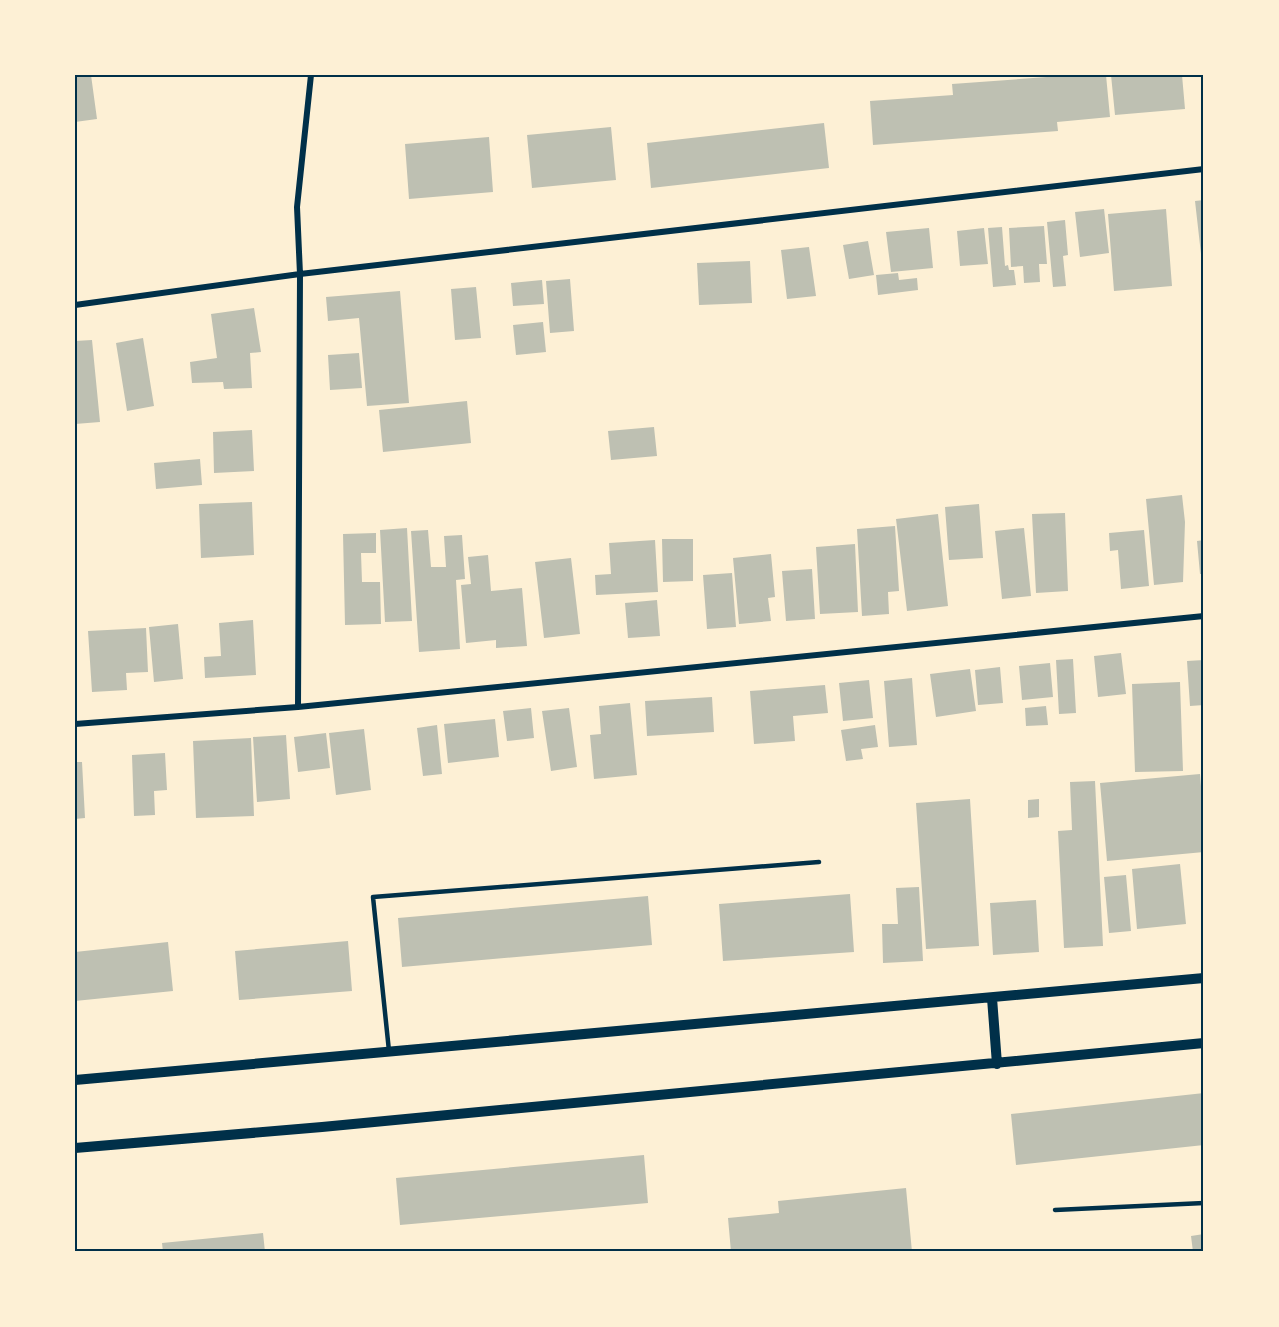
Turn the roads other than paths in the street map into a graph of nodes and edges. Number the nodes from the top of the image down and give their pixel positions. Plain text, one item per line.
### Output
1 (311, 75) edge
2 (1204, 169) edge
3 (300, 274) junction
4 (75, 305) edge
5 (1204, 616) edge
6 (298, 707) junction
7 (75, 724) edge
8 (819, 862) dead end
9 (1204, 978) edge
10 (992, 998) junction
11 (1204, 1043) edge
12 (389, 1052) junction
13 (997, 1064) junction
14 (75, 1080) edge
15 (75, 1148) edge
16 (1204, 1203) edge
17 (1055, 1210) dead end

1 - 3 street
2 - 3 street
3 - 4 street
3 - 6 street
5 - 6 street
6 - 7 street
8 - 12 lane
9 - 10 street
10 - 12 street
10 - 13 street
11 - 13 street
12 - 14 street
13 - 15 street
16 - 17 lane

